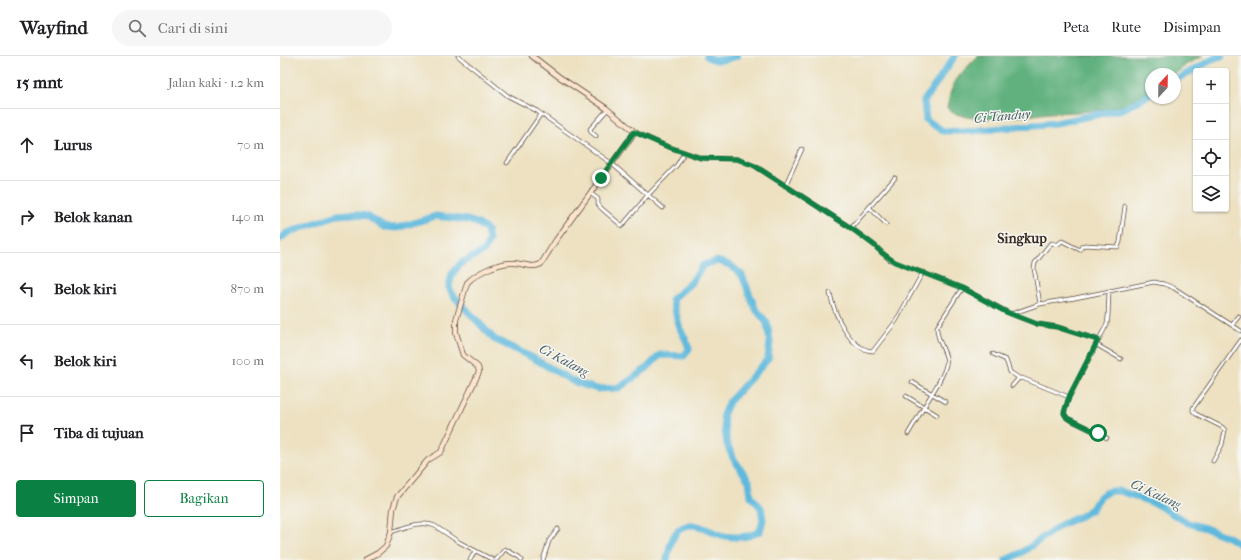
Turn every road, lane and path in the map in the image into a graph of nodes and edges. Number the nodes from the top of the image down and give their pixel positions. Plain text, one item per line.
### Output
1 (458, 56) edge
2 (532, 56) edge
3 (607, 110) junction
4 (541, 114) junction
5 (634, 132) junction
6 (596, 136) dead end
7 (802, 149) dead end
8 (684, 153) junction
9 (507, 163) dead end
10 (611, 163) junction
11 (895, 178) dead end
12 (785, 186) junction
13 (590, 192) junction
14 (648, 195) junction
15 (1125, 206) dead end
16 (870, 207) junction
17 (663, 208) dead end
18 (886, 224) dead end
19 (851, 228) junction
20 (923, 272) junction
21 (962, 288) junction
22 (1109, 291) junction
23 (830, 293) dead end
24 (1040, 304) junction
25 (1011, 314) junction
26 (1239, 316) dead end
27 (1232, 325) junction
28 (1241, 331) edge
29 (1098, 340) junction
30 (1241, 340) edge
31 (1096, 345) junction
32 (993, 354) dead end
33 (1121, 359) dead end
34 (1019, 378) junction
35 (912, 382) dead end
36 (1012, 386) dead end
37 (931, 393) junction
38 (906, 396) dead end
39 (1069, 397) junction
40 (946, 402) dead end
41 (924, 407) junction
42 (937, 415) dead end
43 (908, 434) dead end
44 (1107, 438) dead end
45 (1212, 461) dead end
46 (558, 528) dead end
47 (391, 532) junction
48 (475, 551) junction
49 (365, 560) edge
50 (470, 560) edge
51 (495, 560) edge
52 (522, 560) edge
53 (543, 560) edge

1 - 4 street
2 - 3 street
3 - 5 street
3 - 6 street
4 - 9 street
4 - 10 street
5 - 8 street
5 - 10 street
7 - 12 street
8 - 12 street
8 - 14 street
10 - 13 street
10 - 14 street
11 - 16 street
12 - 19 street
13 - 14 street
13 - 47 street
14 - 17 street
15 - 24 street
16 - 18 street
16 - 19 street
19 - 20 street
20 - 21 street
20 - 23 street
21 - 25 street
21 - 37 street
22 - 24 street
22 - 27 street
22 - 29 street
24 - 25 street
25 - 29 street
26 - 27 street
27 - 28 street
29 - 31 street
30 - 45 street
31 - 33 street
31 - 39 street
32 - 34 street
34 - 36 street
34 - 39 street
35 - 37 street
37 - 40 street
37 - 41 street
38 - 41 street
39 - 44 street
41 - 42 street
41 - 43 street
46 - 53 street
47 - 48 street
47 - 49 street
48 - 50 street
48 - 51 street
51 - 52 street

